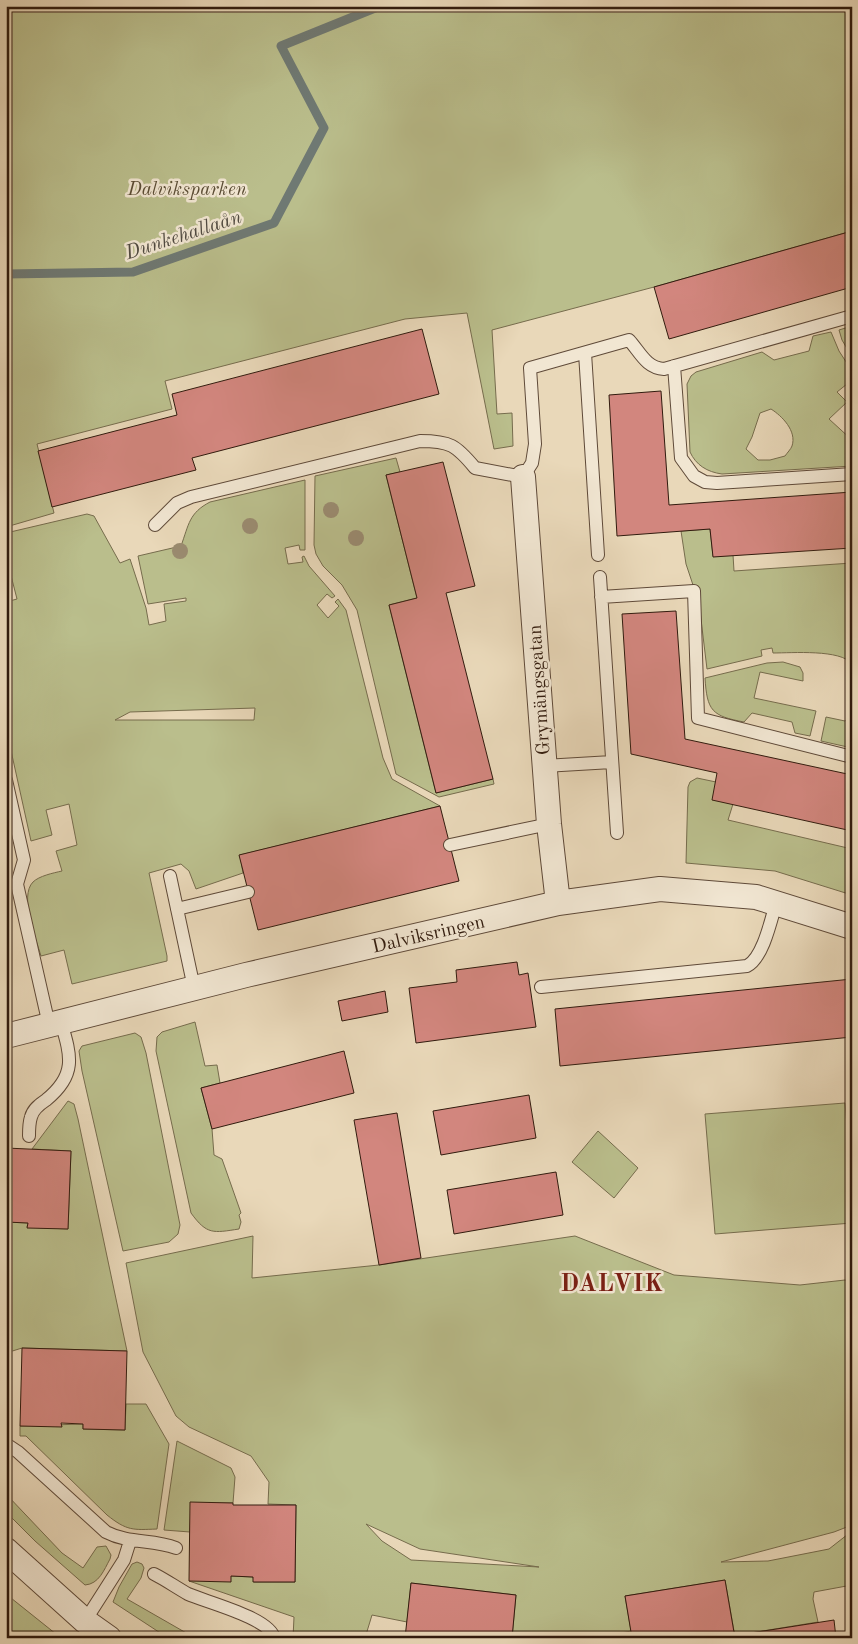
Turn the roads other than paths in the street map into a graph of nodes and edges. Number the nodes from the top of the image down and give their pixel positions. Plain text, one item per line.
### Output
1 (852, 316) edge
2 (585, 353) junction
3 (674, 366) junction
4 (852, 474) edge
5 (523, 477) junction
6 (154, 525) dead end
7 (598, 555) dead end
8 (600, 578) dead end
9 (601, 597) junction
10 (852, 756) edge
11 (612, 762) junction
12 (544, 766) junction
13 (6, 780) edge
14 (548, 824) junction
15 (617, 833) dead end
16 (450, 845) dead end
17 (170, 876) dead end
18 (248, 892) dead end
19 (558, 903) junction
20 (776, 903) junction
21 (177, 909) junction
22 (852, 927) edge
23 (541, 987) dead end
24 (194, 988) junction
25 (55, 1024) junction
26 (6, 1036) edge
27 (29, 1136) dead end
28 (6, 1446) edge
29 (130, 1541) junction
30 (176, 1548) dead end
31 (6, 1550) edge
32 (154, 1574) dead end
33 (85, 1621) junction
34 (109, 1638) edge
35 (274, 1638) edge

1 - 3 lane
2 - 3 lane
2 - 5 lane
2 - 7 lane
3 - 4 lane
5 - 6 lane
5 - 12 street, Grymängsgatan
8 - 9 lane
9 - 10 lane
9 - 11 lane
11 - 12 lane
11 - 15 lane
12 - 14 street, Grymängsgatan
13 - 25 lane
14 - 16 lane
14 - 19 street, Grymängsgatan
17 - 21 lane
18 - 21 lane
19 - 20 street, Dalviksringen
19 - 24 street, Dalviksringen
20 - 22 street, Dalviksringen
20 - 23 lane
21 - 24 lane
24 - 25 street, Dalviksringen
25 - 26 street, Dalviksringen
25 - 27 lane
28 - 29 lane
29 - 30 lane
29 - 33 lane
31 - 33 street
32 - 35 lane
33 - 34 street

